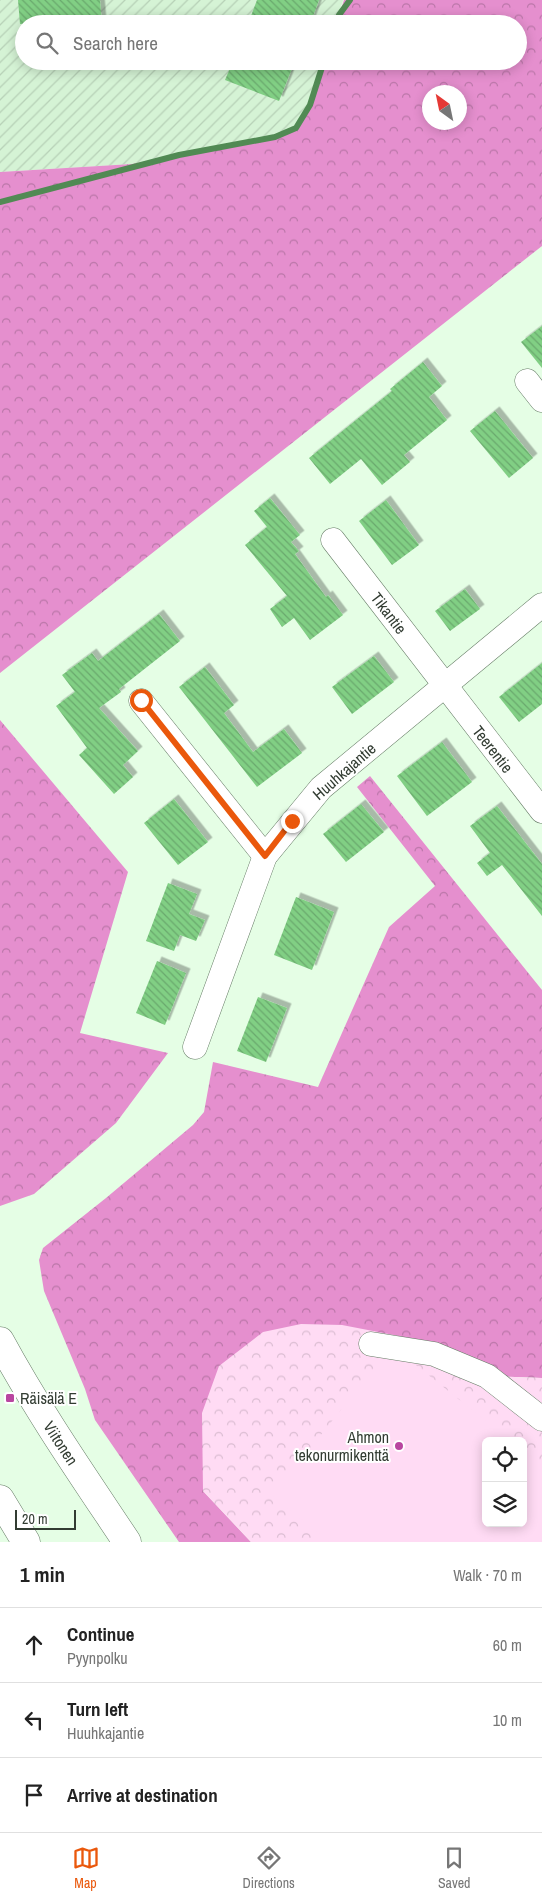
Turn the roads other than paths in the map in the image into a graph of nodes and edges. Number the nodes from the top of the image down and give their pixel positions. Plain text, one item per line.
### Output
1 (527, 381) dead end
2 (542, 400) edge
3 (333, 540) dead end
4 (542, 605) edge
5 (445, 686) junction
6 (141, 700) dead end
7 (542, 811) edge
8 (265, 856) junction
9 (195, 1047) dead end
10 (0, 1341) edge
11 (371, 1344) dead end
12 (542, 1419) edge
13 (0, 1498) edge
14 (26, 1542) edge
15 (128, 1542) edge

1 - 2 street
3 - 5 street, Tikantie
4 - 5 street, Huuhkajantie
5 - 7 street, Teerentie
5 - 8 street, Huuhkajantie
6 - 8 street
8 - 9 street, Huuhkajantie
10 - 15 main road, Viitonen
11 - 12 street
13 - 14 main road

